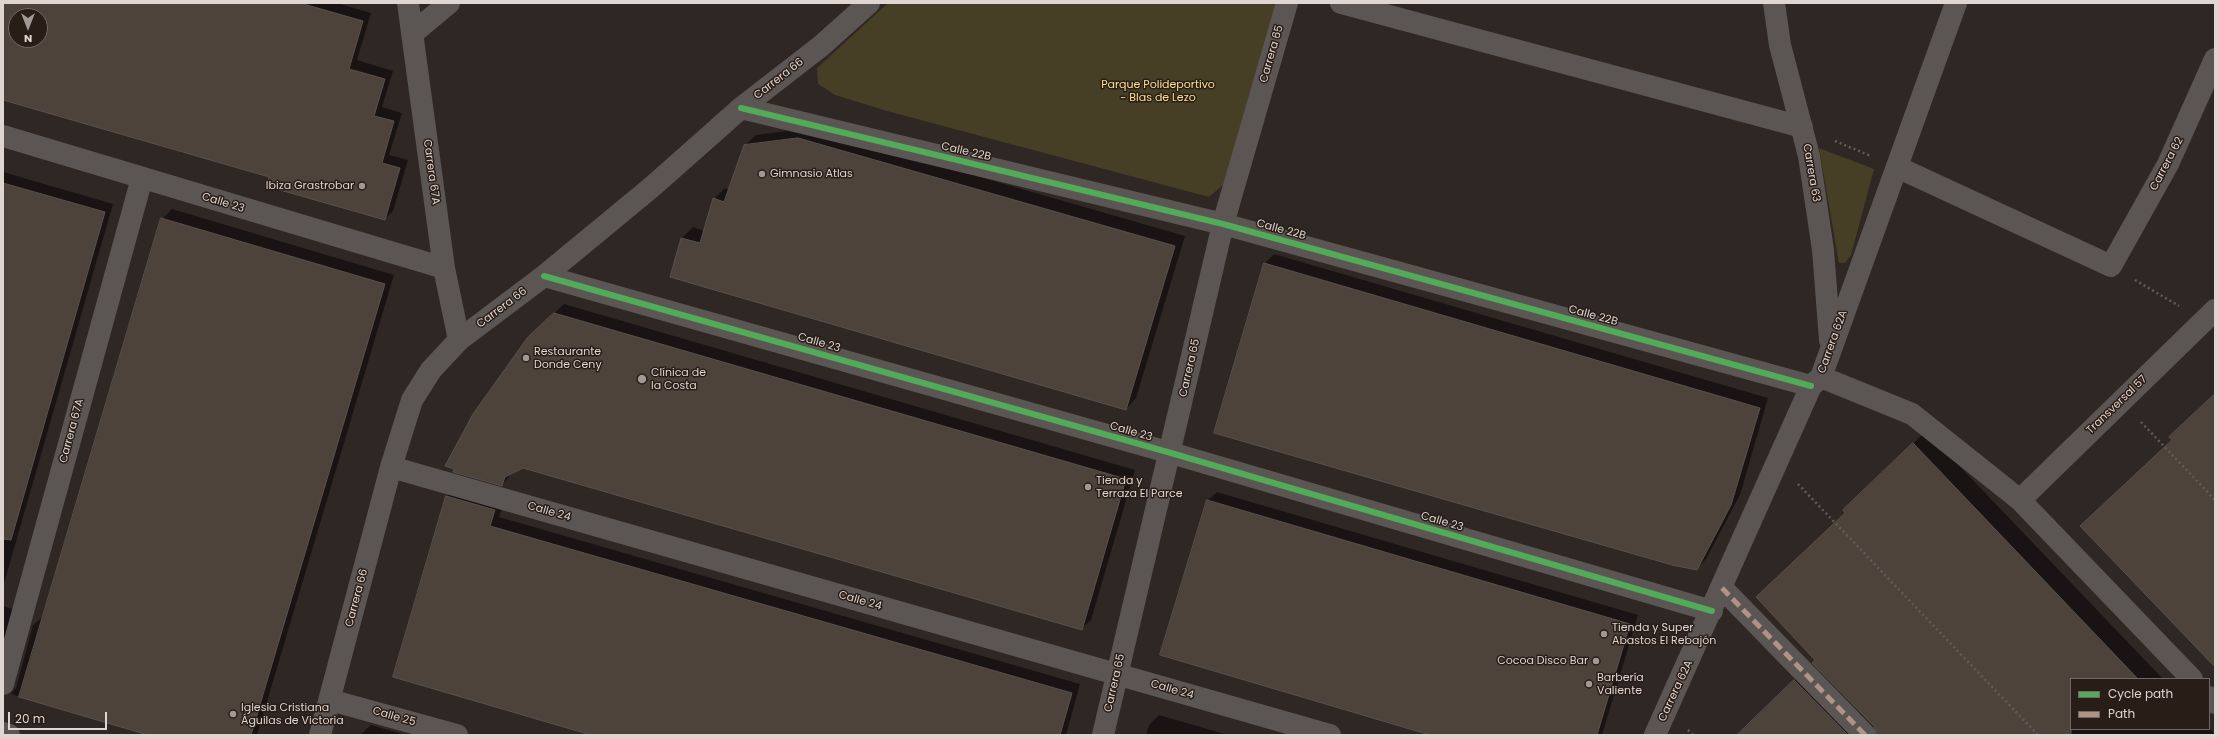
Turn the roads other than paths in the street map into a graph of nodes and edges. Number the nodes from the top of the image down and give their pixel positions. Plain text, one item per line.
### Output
1 (408, 3) edge
2 (449, 3) edge
3 (869, 3) edge
4 (1287, 3) edge
5 (1340, 3) edge
6 (1774, 3) edge
7 (1956, 3) edge
8 (413, 33) junction
9 (2215, 59) edge
10 (741, 108) junction
11 (1802, 127) junction
12 (3, 136) edge
13 (1897, 167) junction
14 (142, 178) junction
15 (1223, 224) junction
16 (444, 268) junction
17 (544, 276) junction
18 (2210, 316) edge
19 (459, 340) junction
20 (1830, 346) junction
21 (1816, 381) junction
22 (1171, 453) junction
23 (391, 467) junction
24 (2020, 500) junction
25 (1722, 588) junction
26 (1712, 611) junction
27 (1117, 674) junction
28 (2191, 678) edge
29 (3, 684) edge
30 (330, 700) junction
31 (3, 733) edge
32 (9, 735) edge
33 (320, 735) edge
34 (457, 735) edge
35 (1103, 735) edge
36 (1330, 735) edge
37 (1655, 735) edge
38 (1865, 735) edge

1 - 8 street, Carrera 67A
2 - 8 street
3 - 10 street, Carrera 66
4 - 15 street, Carrera 65
5 - 11 street
6 - 11 street, Carrera 63
7 - 13 street, Carrera 62A
8 - 16 street, Carrera 67A
9 - 13 street, Carrera 62
10 - 15 street, Calle 22B
10 - 17 street, Carrera 66
11 - 20 street, Carrera 63
12 - 14 street, Calle 23
13 - 20 street, Carrera 62A
14 - 16 street, Calle 23
14 - 29 street, Carrera 67A
15 - 21 street, Calle 22B
15 - 22 street, Carrera 65
16 - 19 street, Carrera 67A
17 - 19 street, Carrera 66
17 - 22 street, Calle 23
18 - 24 street, Transversal 57
19 - 23 street, Carrera 66
20 - 21 street, Carrera 62A
21 - 24 street, Calle 22B
21 - 25 street, Carrera 62A
22 - 26 street, Calle 23
22 - 27 street, Carrera 65
23 - 27 street, Calle 24
23 - 30 street, Carrera 66
24 - 28 street, Calle 22B
25 - 26 street, Carrera 62A
25 - 38 street
26 - 37 street, Carrera 62A
27 - 35 street, Carrera 65
27 - 36 street, Calle 24
30 - 33 street, Carrera 66
30 - 34 street, Calle 25
31 - 32 street

